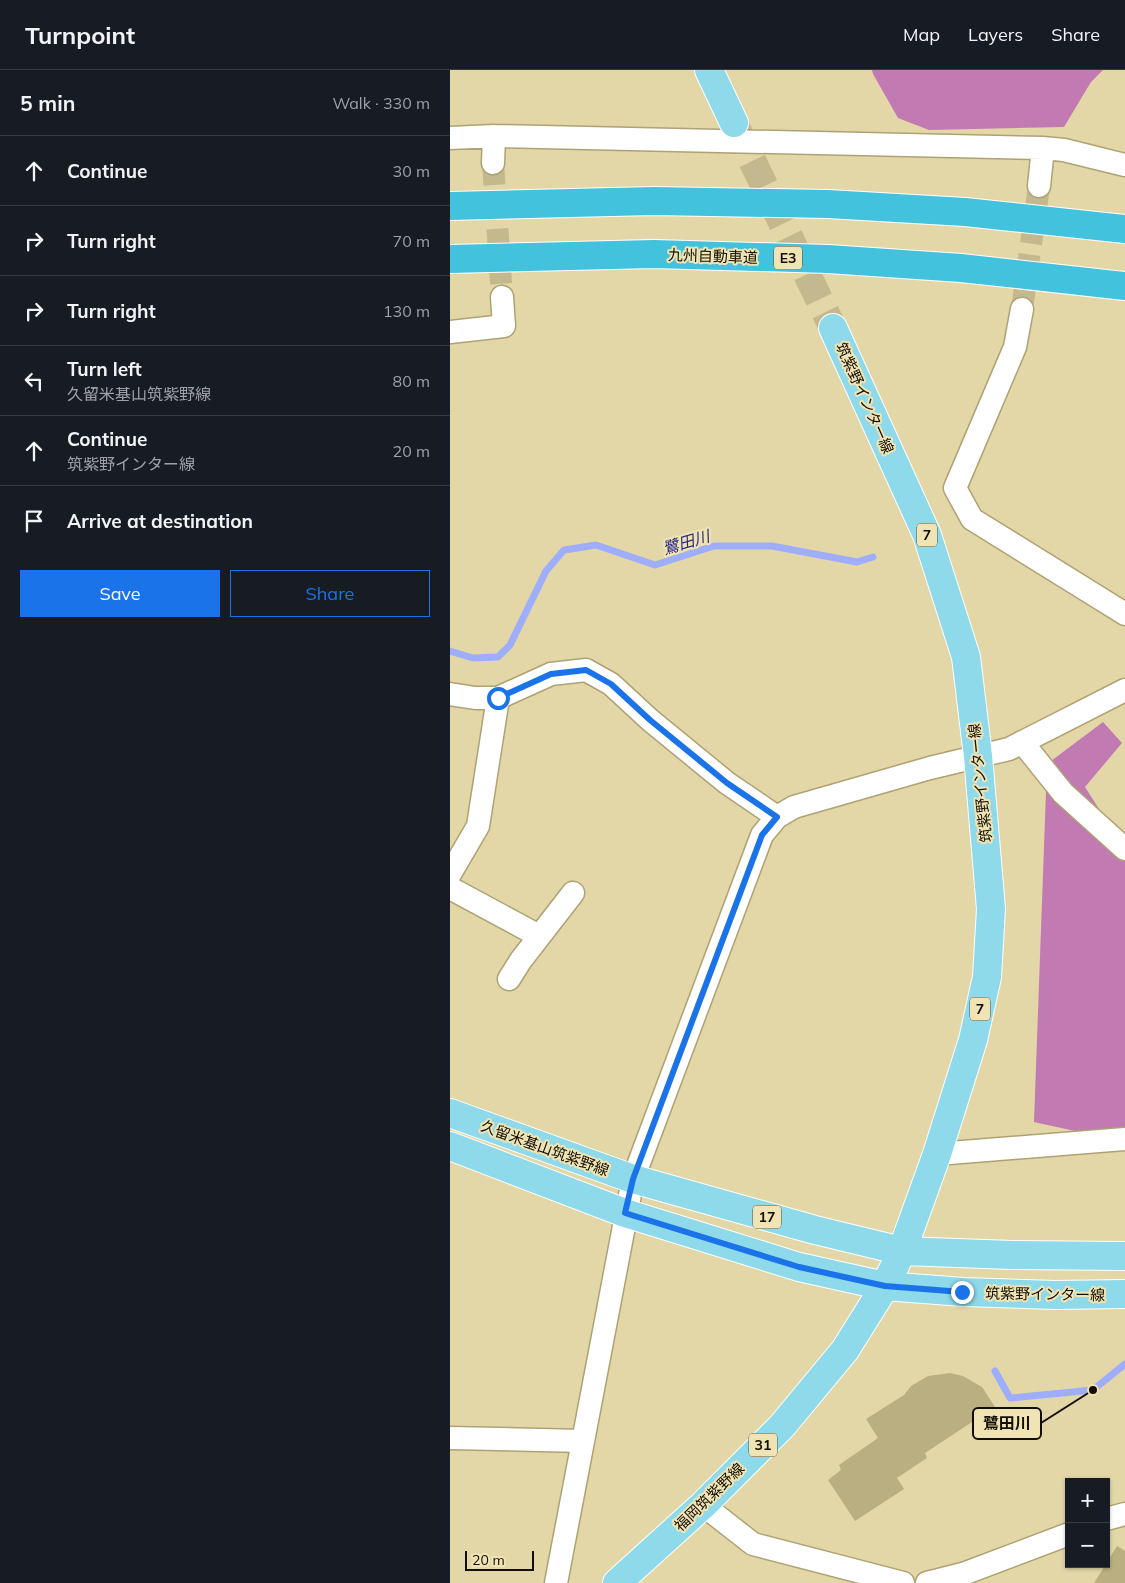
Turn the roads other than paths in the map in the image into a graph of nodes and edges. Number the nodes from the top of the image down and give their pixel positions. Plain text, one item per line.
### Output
1 (709, 70) edge
2 (734, 123) tunnel mouth
3 (494, 136) junction
4 (450, 138) edge
5 (1043, 148) junction
6 (493, 163) tunnel mouth
7 (1125, 164) edge
8 (1039, 186) tunnel mouth
9 (450, 206) edge
10 (1125, 229) edge
11 (450, 259) edge
12 (1125, 286) edge
13 (502, 297) tunnel mouth
14 (1022, 309) tunnel mouth
15 (833, 328) tunnel mouth
16 (450, 332) edge
17 (1125, 614) edge
18 (1125, 690) edge
19 (450, 694) edge
20 (498, 698) junction
21 (1022, 742) junction
22 (978, 756) junction
23 (777, 817) junction
24 (1125, 848) edge
25 (450, 874) edge
26 (450, 888) edge
27 (573, 893) dead end
28 (539, 936) junction
29 (509, 979) dead end
30 (450, 1113) edge
31 (1125, 1139) edge
32 (450, 1146) edge
33 (937, 1154) junction
34 (633, 1179) junction
35 (625, 1213) junction
36 (902, 1251) junction
37 (1125, 1256) edge
38 (885, 1286) junction
39 (1125, 1294) edge
40 (450, 1438) edge
41 (583, 1441) junction
42 (703, 1505) junction
43 (1125, 1514) edge
44 (1110, 1518) edge
45 (1065, 1536) edge
46 (850, 1577) edge
47 (556, 1583) edge
48 (617, 1583) edge
49 (903, 1583) edge
50 (927, 1583) edge

1 - 2 main road
3 - 4 street
3 - 5 street
3 - 6 street
5 - 7 street
5 - 8 street
9 - 10 highway
11 - 12 highway, 九州自動車道 / E3
13 - 16 street
14 - 17 street
15 - 22 main road, 筑紫野インター線 / 7
18 - 21 street
19 - 20 street
20 - 23 street
20 - 25 street
21 - 22 street
21 - 24 street
22 - 23 street
22 - 33 main road, 筑紫野インター線 / 7
23 - 34 street
26 - 28 street
27 - 28 street
28 - 29 street
30 - 34 main road, 久留米基山筑紫野線 / 17
31 - 33 street
32 - 35 main road, 久留米基山筑紫野線
33 - 36 main road, 筑紫野インター線 / 7
34 - 35 street
34 - 36 main road, 久留米基山筑紫野線 / 17
35 - 38 main road, 久留米基山筑紫野線
35 - 41 street
36 - 37 main road
36 - 38 main road, 筑紫野インター線 / 7
38 - 39 main road, 筑紫野インター線
38 - 42 main road, 福岡筑紫野線 / 31
40 - 41 street
41 - 47 street
42 - 46 street
42 - 48 main road, 福岡筑紫野線 / 31
43 - 44 street
45 - 50 street
46 - 49 street

